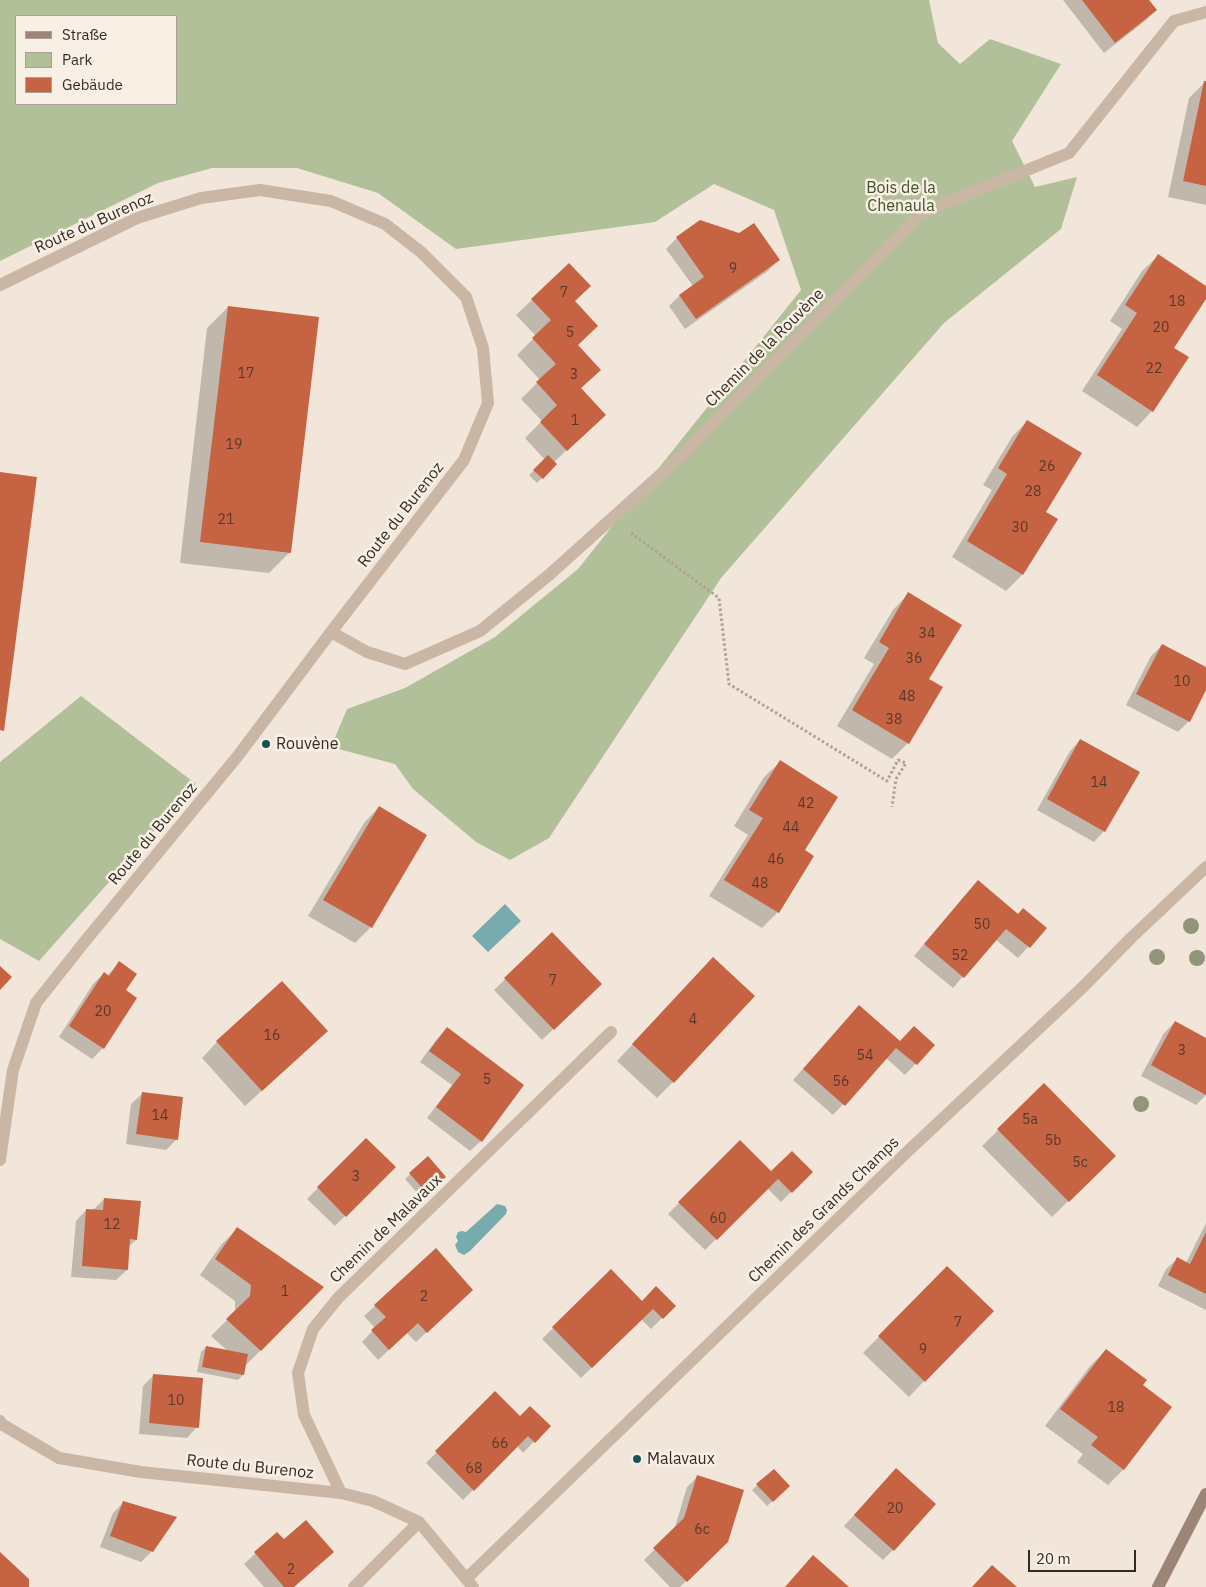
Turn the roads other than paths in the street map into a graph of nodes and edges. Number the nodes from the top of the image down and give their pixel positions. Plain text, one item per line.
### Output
1 (1206, 12) edge
2 (0, 285) edge
3 (331, 632) junction
4 (1206, 867) edge
5 (610, 1032) dead end
6 (0, 1160) edge
7 (0, 1420) edge
8 (341, 1493) junction
9 (1206, 1494) edge
10 (419, 1522) junction
11 (470, 1582) edge
12 (354, 1587) edge
13 (1158, 1587) edge

1 - 3 street, Chemin de la Rouvène
2 - 3 street, Route du Burenoz
3 - 6 street, Route du Burenoz
4 - 11 street, Chemin des Grands Champs
5 - 8 street, Chemin de Malavaux
7 - 8 street, Route du Burenoz
8 - 10 street, Route du Burenoz
9 - 13 street
10 - 11 street, Route du Burenoz
10 - 12 street

